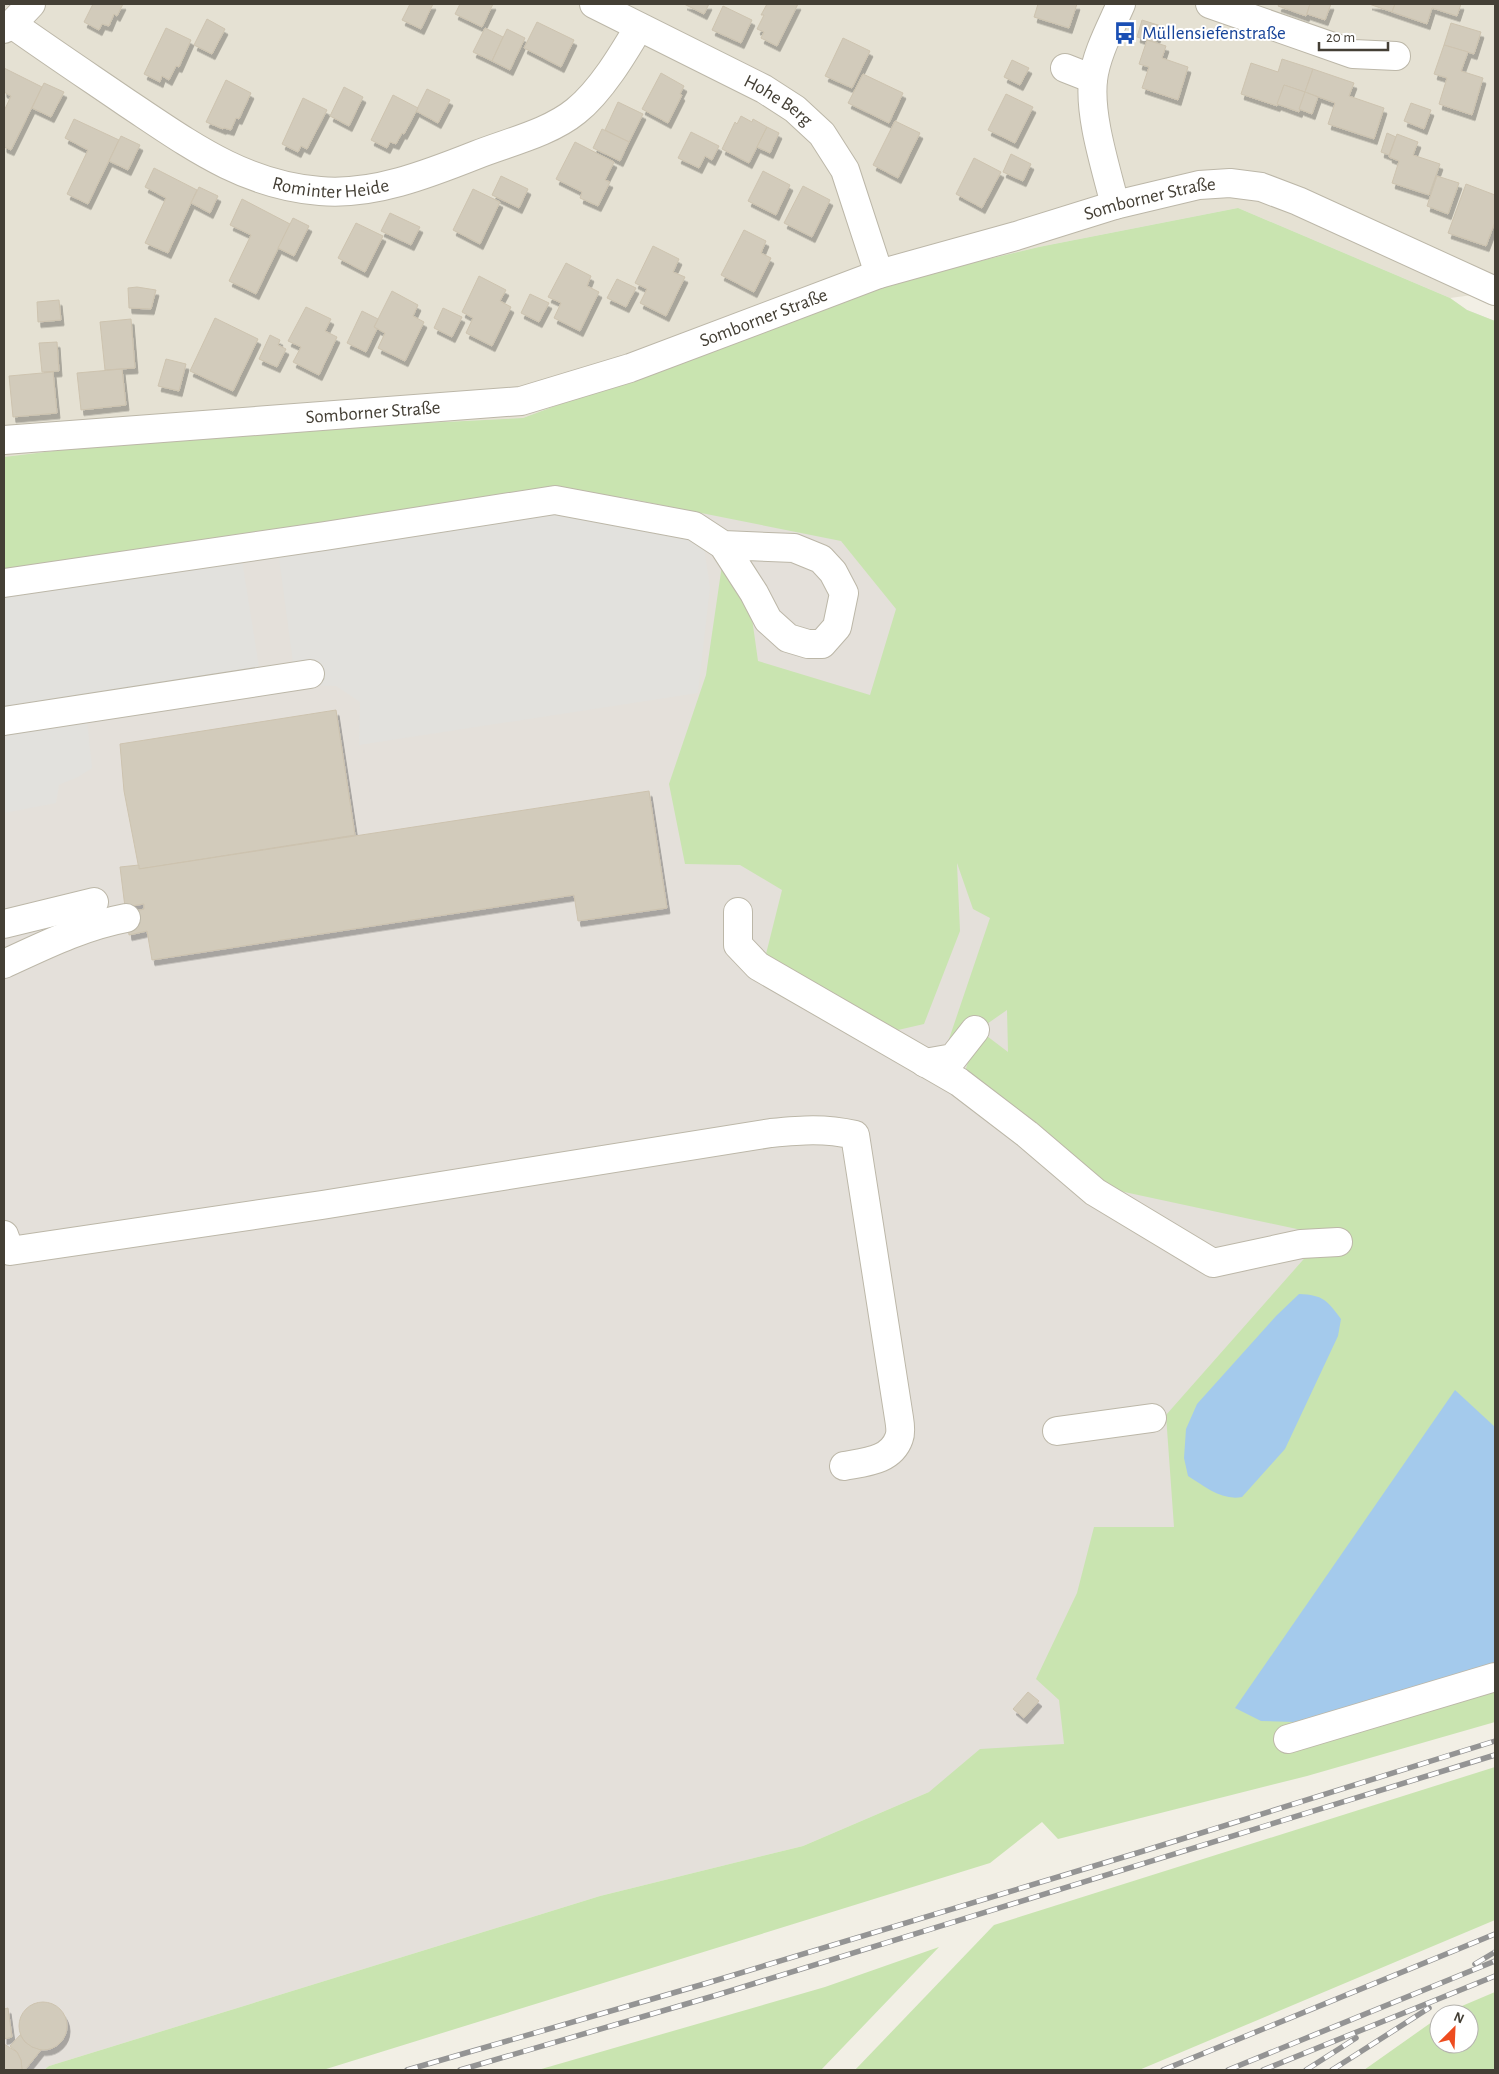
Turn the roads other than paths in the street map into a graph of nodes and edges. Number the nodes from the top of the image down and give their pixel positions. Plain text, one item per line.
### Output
1 (31, 4) edge
2 (594, 4) edge
3 (1121, 4) edge
4 (1210, 4) edge
5 (8, 27) edge
6 (639, 27) junction
7 (1396, 56) dead end
8 (1065, 68) dead end
9 (1093, 79) junction
10 (1115, 205) junction
11 (879, 274) junction
12 (1495, 291) edge
13 (4, 440) edge
14 (722, 545) junction
15 (4, 583) edge
16 (310, 674) dead end
17 (4, 721) edge
18 (94, 902) dead end
19 (738, 912) dead end
20 (126, 918) dead end
21 (4, 924) edge
22 (4, 964) edge
23 (975, 1030) dead end
24 (925, 1063) junction
25 (4, 1235) edge
26 (1338, 1242) dead end
27 (1152, 1418) dead end
28 (1057, 1431) dead end
29 (844, 1466) dead end
30 (1495, 1678) edge
31 (1288, 1740) dead end

1 - 5 street
2 - 6 street, Hohe Berg
3 - 9 street
4 - 7 street
5 - 6 street, Rominter Heide
6 - 11 street, Hohe Berg
8 - 9 street
9 - 10 street
10 - 11 street, Somborner Straße
10 - 12 street, Somborner Straße
11 - 13 street, Somborner Straße
14 - 14 street
14 - 15 street
16 - 17 street
18 - 21 street
19 - 24 street
20 - 22 street
23 - 24 street
24 - 26 street
25 - 29 street
27 - 28 street
30 - 31 street

